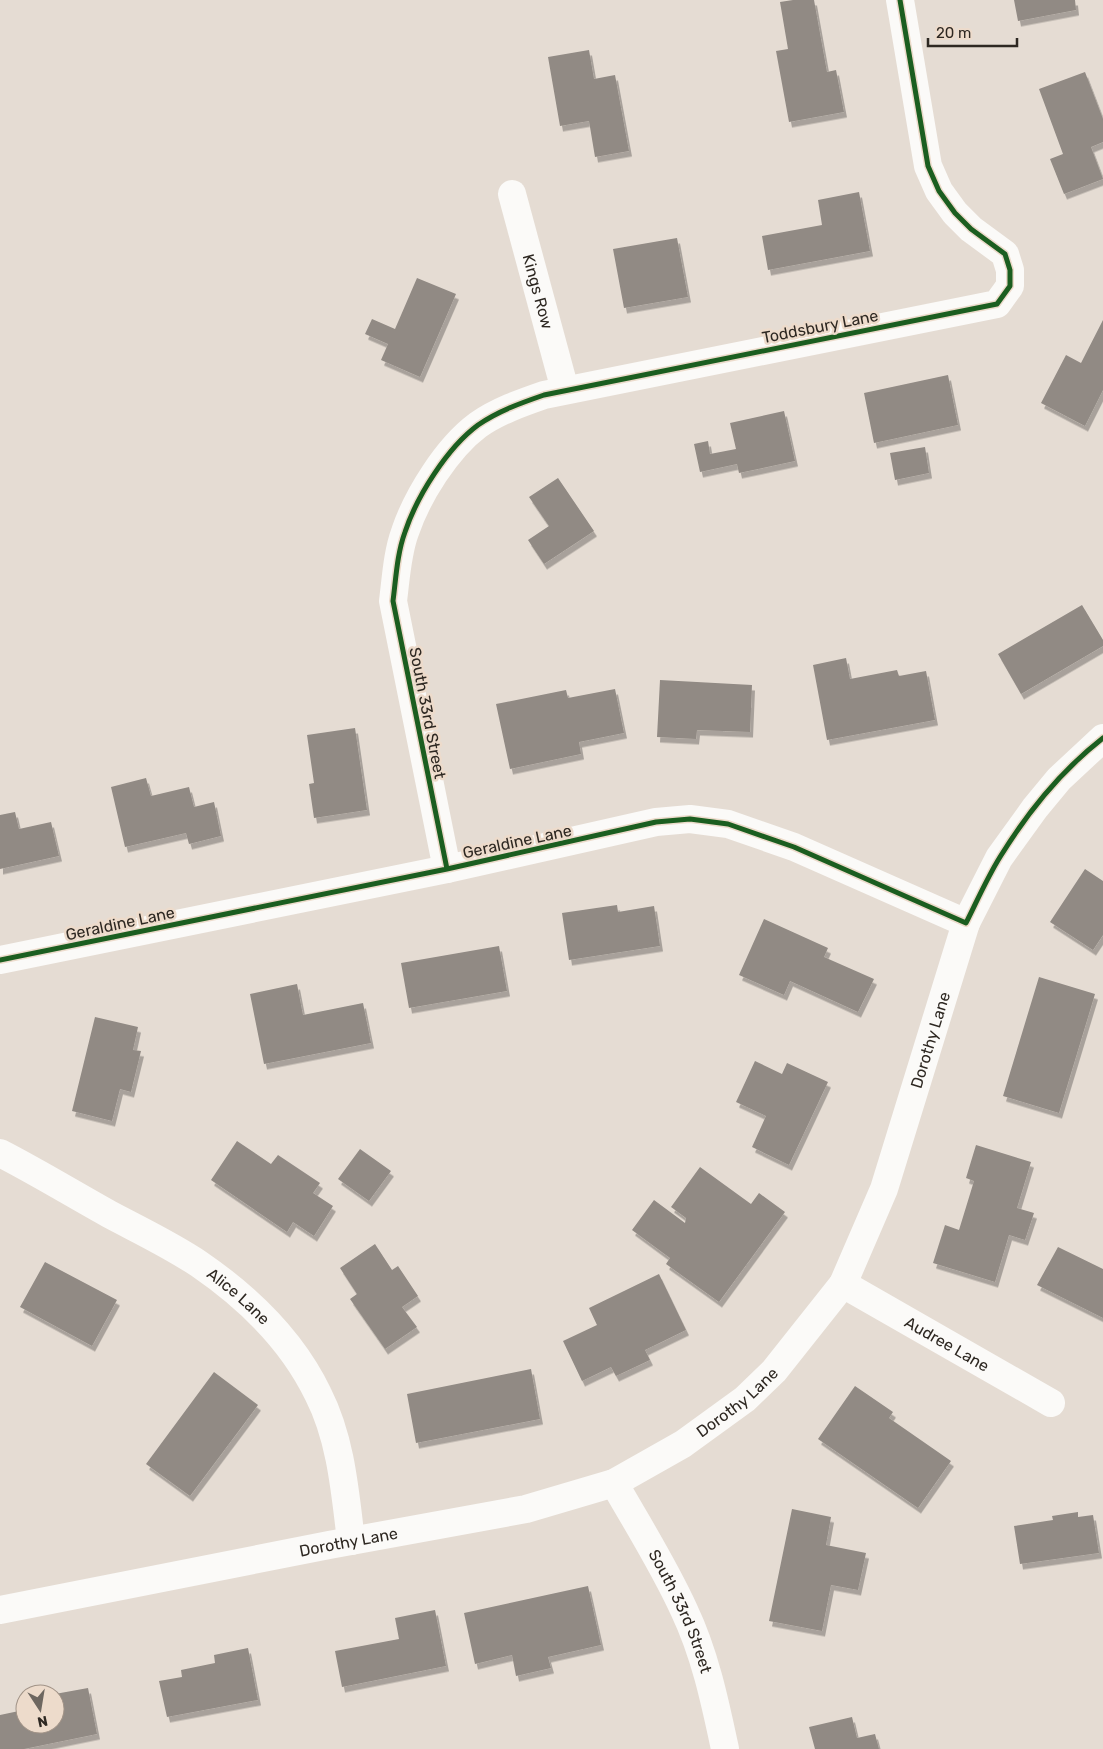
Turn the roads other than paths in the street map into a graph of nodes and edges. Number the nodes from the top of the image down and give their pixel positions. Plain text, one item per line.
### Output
1 (900, 0) edge
2 (512, 194) dead end
3 (565, 390) junction
4 (398, 562) joint
5 (1103, 738) edge
6 (447, 869) junction
7 (966, 923) junction
8 (0, 960) edge
9 (0, 1153) edge
10 (844, 1284) junction
11 (1051, 1403) dead end
12 (614, 1484) junction
13 (351, 1541) junction
14 (0, 1610) edge
15 (725, 1749) edge

1 - 3 street, Toddsbury Lane
2 - 3 street, Kings Row
3 - 4 street, Toddsbury Lane
4 - 6 street, South 33rd Street
5 - 7 street, Dorothy Lane
6 - 7 street, Geraldine Lane
6 - 8 street, Geraldine Lane
7 - 10 street, Dorothy Lane
9 - 13 street, Alice Lane
10 - 11 street, Audree Lane
10 - 12 street, Dorothy Lane
12 - 13 street, Dorothy Lane
12 - 15 street, South 33rd Street
13 - 14 street, Dorothy Lane

